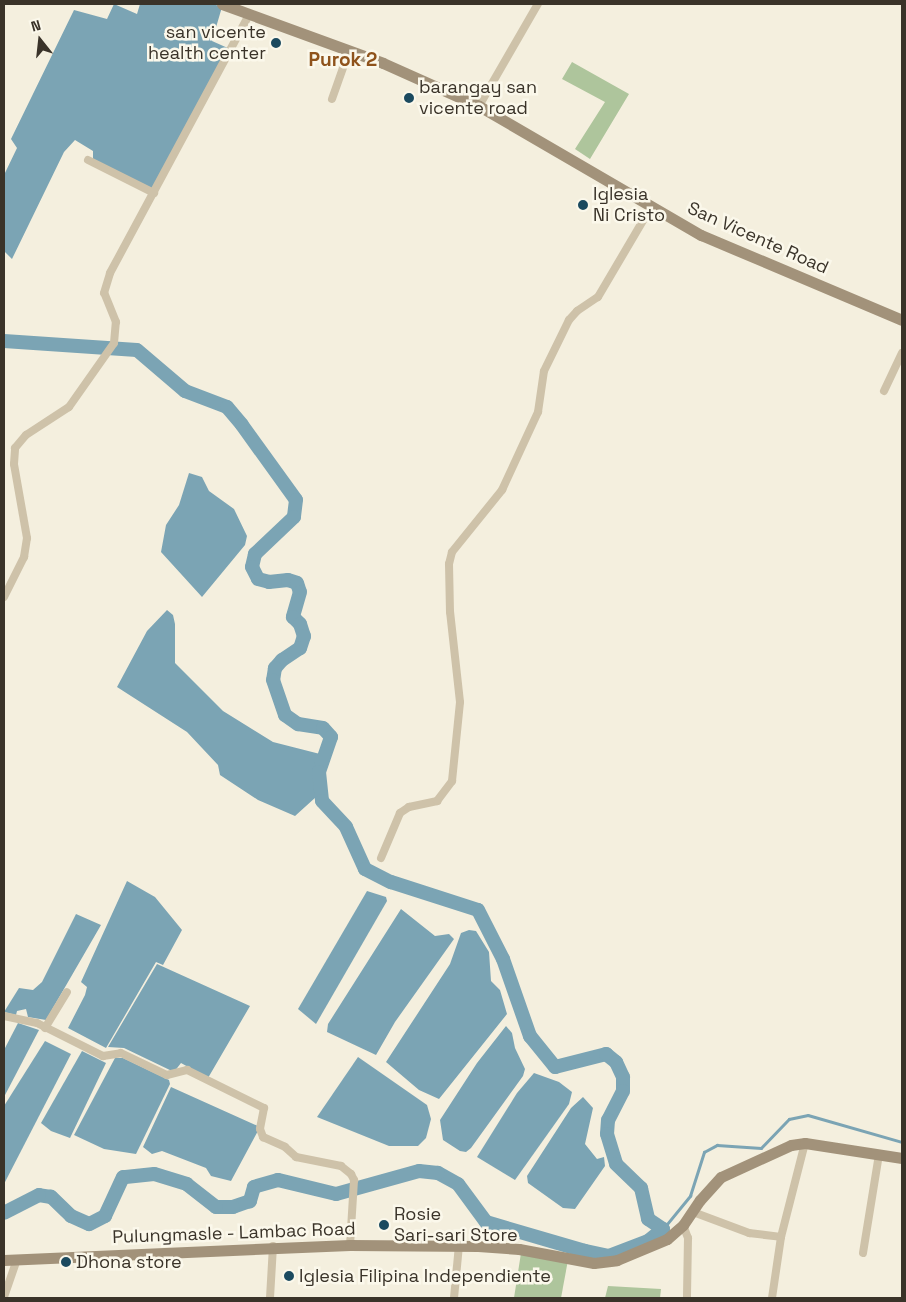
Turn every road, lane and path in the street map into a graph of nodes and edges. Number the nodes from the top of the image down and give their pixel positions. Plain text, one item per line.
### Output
1 (222, 4) edge
2 (538, 4) edge
3 (249, 16) junction
4 (349, 51) junction
5 (332, 99) dead end
6 (479, 106) junction
7 (88, 160) dead end
8 (154, 193) junction
9 (651, 207) junction
10 (902, 320) edge
11 (902, 354) edge
12 (884, 391) dead end
13 (4, 597) edge
14 (381, 858) dead end
15 (67, 992) dead end
16 (4, 1016) edge
17 (45, 1028) junction
18 (805, 1143) junction
19 (879, 1154) junction
20 (902, 1158) edge
21 (693, 1212) junction
22 (683, 1225) junction
23 (781, 1237) junction
24 (350, 1245) junction
25 (272, 1246) junction
26 (459, 1246) junction
27 (864, 1253) dead end
28 (4, 1260) edge
29 (17, 1260) junction
30 (4, 1297) edge
31 (270, 1298) edge
32 (454, 1298) edge
33 (687, 1298) edge
34 (772, 1298) edge

1 - 3 street, San Vicente Road
2 - 6 street
3 - 4 street, San Vicente Road
3 - 8 street
4 - 5 street
4 - 6 street, San Vicente Road
6 - 9 street, San Vicente Road
7 - 8 street
8 - 13 street
9 - 10 street, San Vicente Road
9 - 14 street
11 - 12 street
15 - 17 street
16 - 17 street
17 - 24 street
18 - 19 street, Pulungmasle - Lambac Road
18 - 21 street, Pulungmasle - Lambac Road
18 - 23 street
19 - 20 street, Pulungmasle - Lambac Road
19 - 27 street
21 - 22 street, Pulungmasle - Lambac Road
21 - 23 street
22 - 26 street, Pulungmasle - Lambac Road
22 - 33 street
23 - 34 street
24 - 25 street, Pulungmasle - Lambac Road
24 - 26 street, Pulungmasle - Lambac Road
25 - 29 street, Pulungmasle - Lambac Road
25 - 31 street
26 - 32 street
28 - 29 street, Pulungmasle - Lambac Road
29 - 30 street

